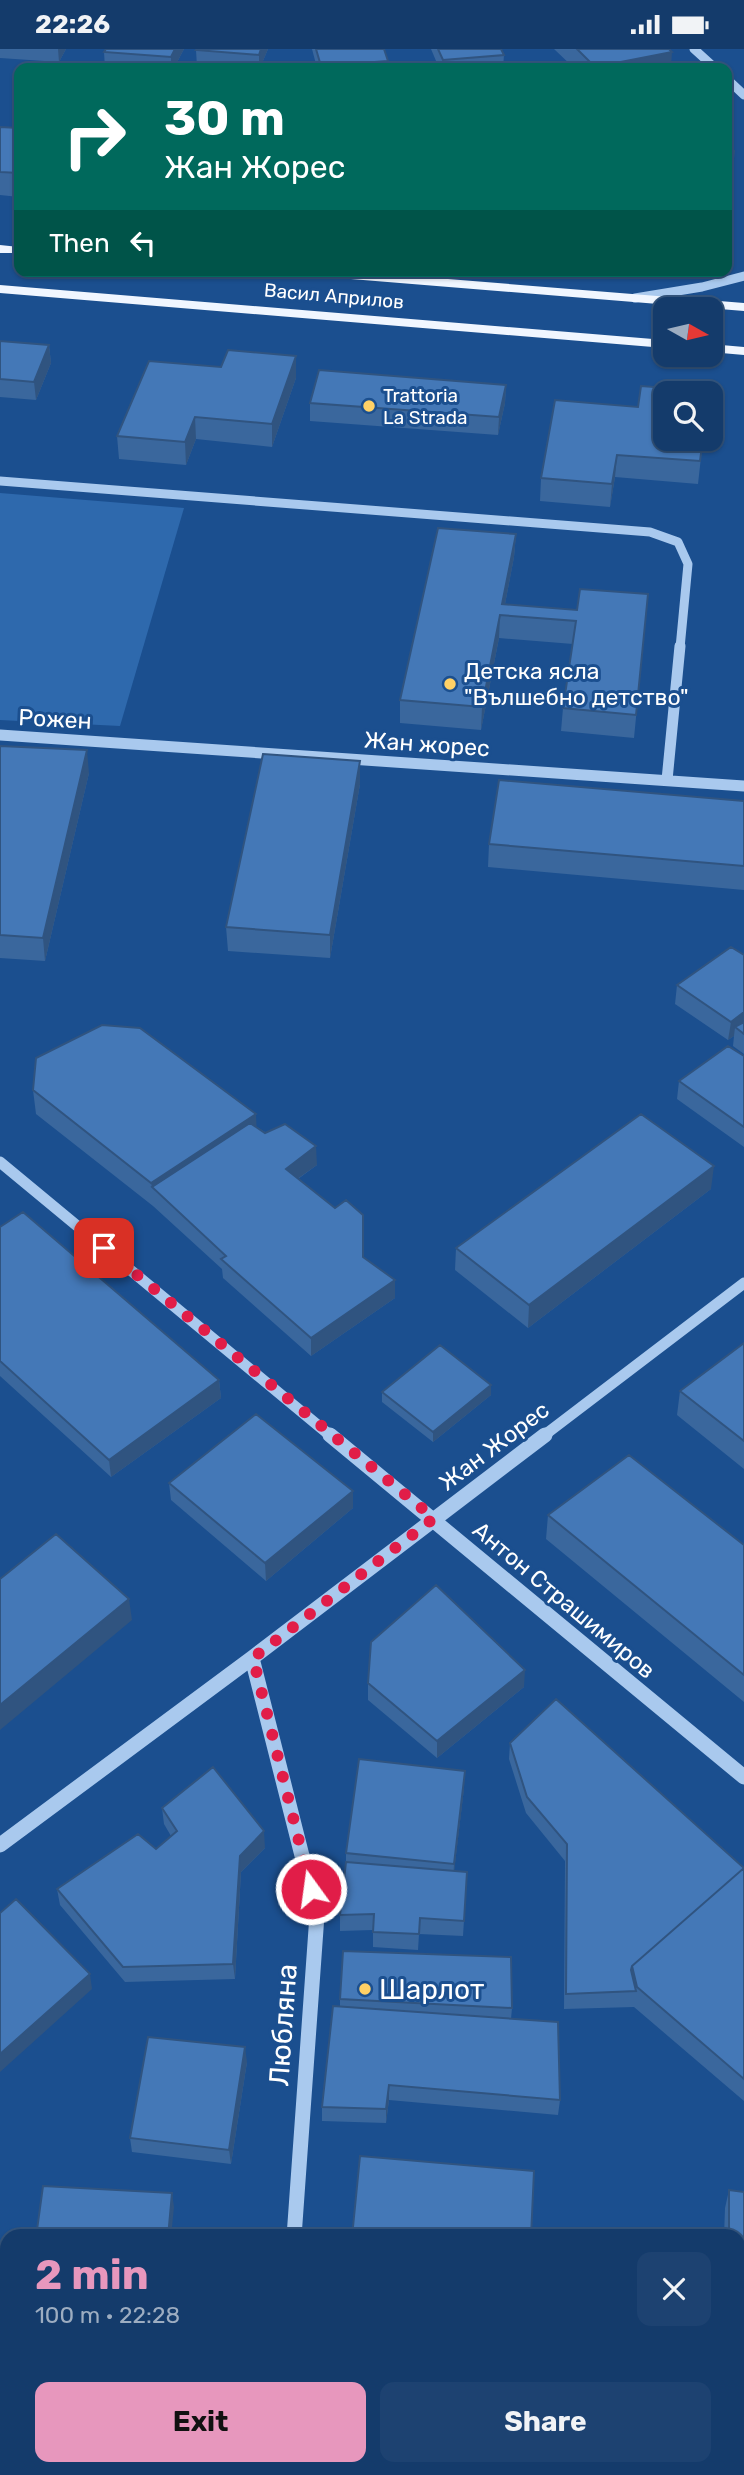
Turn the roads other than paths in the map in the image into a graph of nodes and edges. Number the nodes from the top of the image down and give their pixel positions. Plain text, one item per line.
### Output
1 (694, 49) edge
2 (709, 63) edge
3 (744, 276) edge
4 (376, 277) edge
5 (0, 289) edge
6 (633, 298) junction
7 (744, 307) edge
8 (653, 343) edge
9 (723, 349) edge
10 (744, 351) edge
11 (0, 481) edge
12 (0, 735) edge
13 (107, 741) joint
14 (667, 780) junction
15 (744, 786) edge
16 (0, 1162) edge
17 (744, 1283) edge
18 (434, 1518) junction
19 (253, 1658) junction
20 (744, 1776) edge
21 (0, 1845) edge
22 (295, 2229) edge

1 - 2 street
3 - 6 street
4 - 6 main road, Васил Априлов
5 - 8 main road, Васил Априлов
6 - 7 main road, Васил Априлов
9 - 10 main road
11 - 14 street
12 - 13 street, Рожен
13 - 14 street, Жан жорес
14 - 15 street, Жан жорес
16 - 18 street, Антон Страшимиров
17 - 18 street, Жан Жорес
18 - 19 street, Жан Жорес
18 - 20 street, Антон Страшимиров
19 - 21 street, Жан Жорес
19 - 22 street, Любляна

